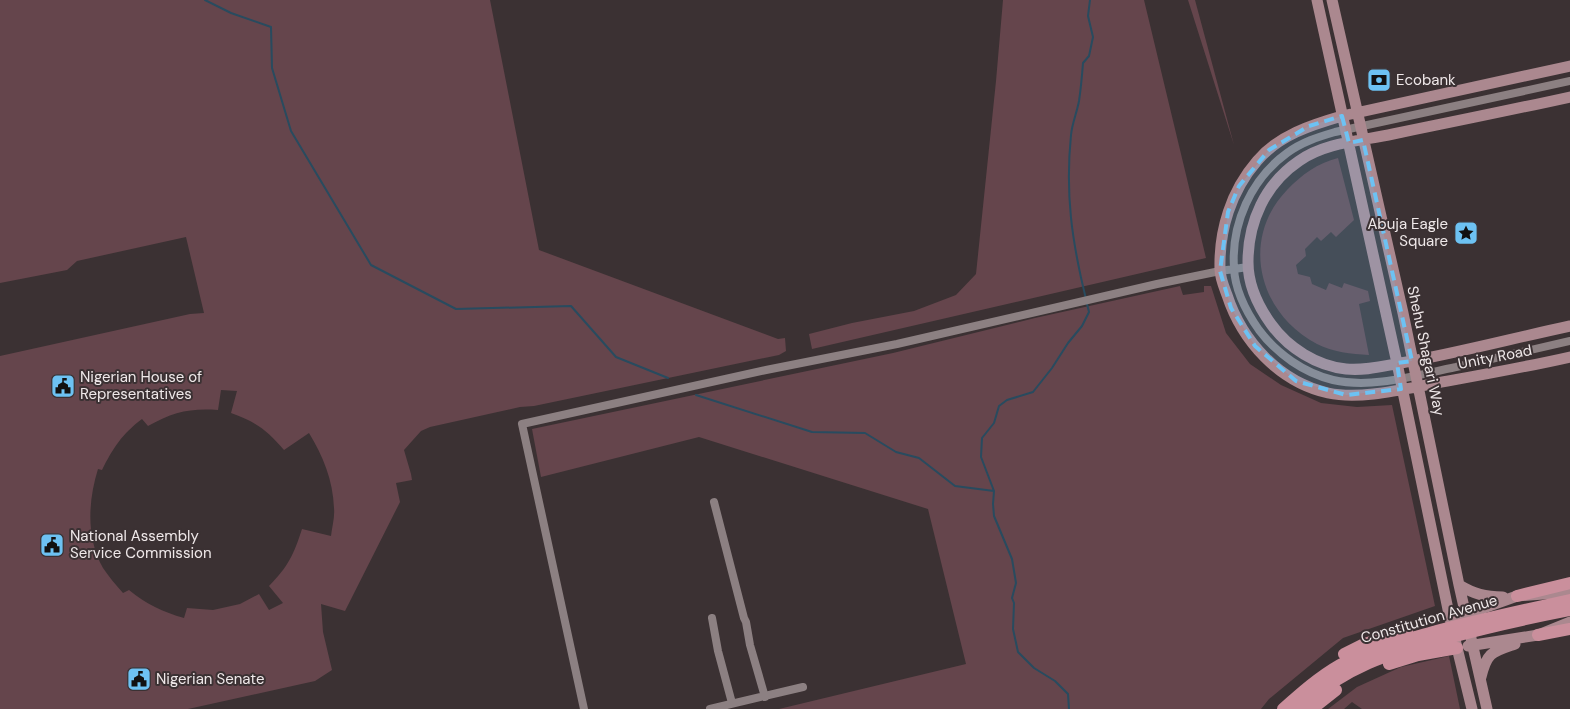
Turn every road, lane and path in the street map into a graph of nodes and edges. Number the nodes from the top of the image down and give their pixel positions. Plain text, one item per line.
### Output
1 (1317, 0) edge
2 (1332, 0) edge
3 (1570, 66) edge
4 (1570, 82) edge
5 (1570, 97) edge
6 (1358, 113) junction
7 (1342, 116) junction
8 (1361, 127) junction
9 (1346, 130) junction
10 (1363, 140) junction
11 (1349, 142) junction
12 (1248, 267) junction
13 (1234, 269) junction
14 (1220, 271) junction
15 (1570, 326) edge
16 (1570, 341) edge
17 (1570, 357) edge
18 (1412, 361) junction
19 (1397, 364) junction
20 (1417, 381) junction
21 (1400, 384) junction
22 (714, 502) dead end
23 (1570, 583) edge
24 (1459, 585) junction
25 (1570, 592) edge
26 (1517, 596) junction
27 (1570, 600) edge
28 (1570, 610) edge
29 (712, 618) dead end
30 (1466, 618) junction
31 (1451, 621) junction
32 (1570, 622) edge
33 (1570, 630) edge
34 (1538, 635) junction
35 (1472, 643) junction
36 (1457, 646) junction
37 (1481, 680) junction
38 (803, 687) dead end
39 (765, 697) junction
40 (732, 703) junction
41 (584, 709) edge
42 (710, 709) edge
43 (1279, 709) edge
44 (1283, 709) edge
45 (1298, 709) edge
46 (1312, 709) edge
47 (1472, 709) edge
48 (1487, 709) edge

1 - 7 main road, Shehu Shagari Way
2 - 6 main road, Shehu Shagari Way
3 - 6 main road, Unity Road
4 - 8 street, Unity Road
5 - 10 main road, Unity Road
6 - 7 main road, Unity Road
6 - 8 main road, Shehu Shagari Way
7 - 9 main road, Shehu Shagari Way
7 - 14 main road, Unity Road
8 - 9 street, Unity Road
8 - 10 main road, Shehu Shagari Way
9 - 11 main road, Shehu Shagari Way
9 - 13 street, Unity Road
10 - 11 main road, Unity Road
10 - 18 main road, Shehu Shagari Way
11 - 12 main road, Unity Road
11 - 19 main road, Shehu Shagari Way
12 - 13 street
12 - 19 main road, Unity Road
13 - 14 street
13 - 21 street, Unity Road
14 - 21 main road, Unity Road
14 - 41 street
15 - 18 main road, Unity Road
16 - 20 street, Unity Road
17 - 20 main road, Unity Road
18 - 19 main road, Unity Road
18 - 20 main road, Shehu Shagari Way
19 - 21 main road, Shehu Shagari Way
20 - 21 main road, Unity Road
20 - 24 main road, Shehu Shagari Way
21 - 31 main road, Shehu Shagari Way
22 - 39 street
23 - 26 main road
24 - 26 main road
24 - 30 main road, Shehu Shagari Way
25 - 26 main road, Constitution Avenue
26 - 30 main road, Constitution Avenue
27 - 44 main road, Constitution Avenue
28 - 45 main road, Constitution Avenue
29 - 40 street
30 - 31 main road, Constitution Avenue
30 - 35 main road, Shehu Shagari Way
31 - 36 main road, Shehu Shagari Way
31 - 43 main road
32 - 34 main road
33 - 34 main road
34 - 35 main road
34 - 37 main road
35 - 36 main road
35 - 37 main road, Shehu Shagari Way
36 - 46 main road
36 - 47 main road, Shehu Shagari Way
37 - 48 main road, Shehu Shagari Way
38 - 39 street
39 - 40 street
40 - 42 street

